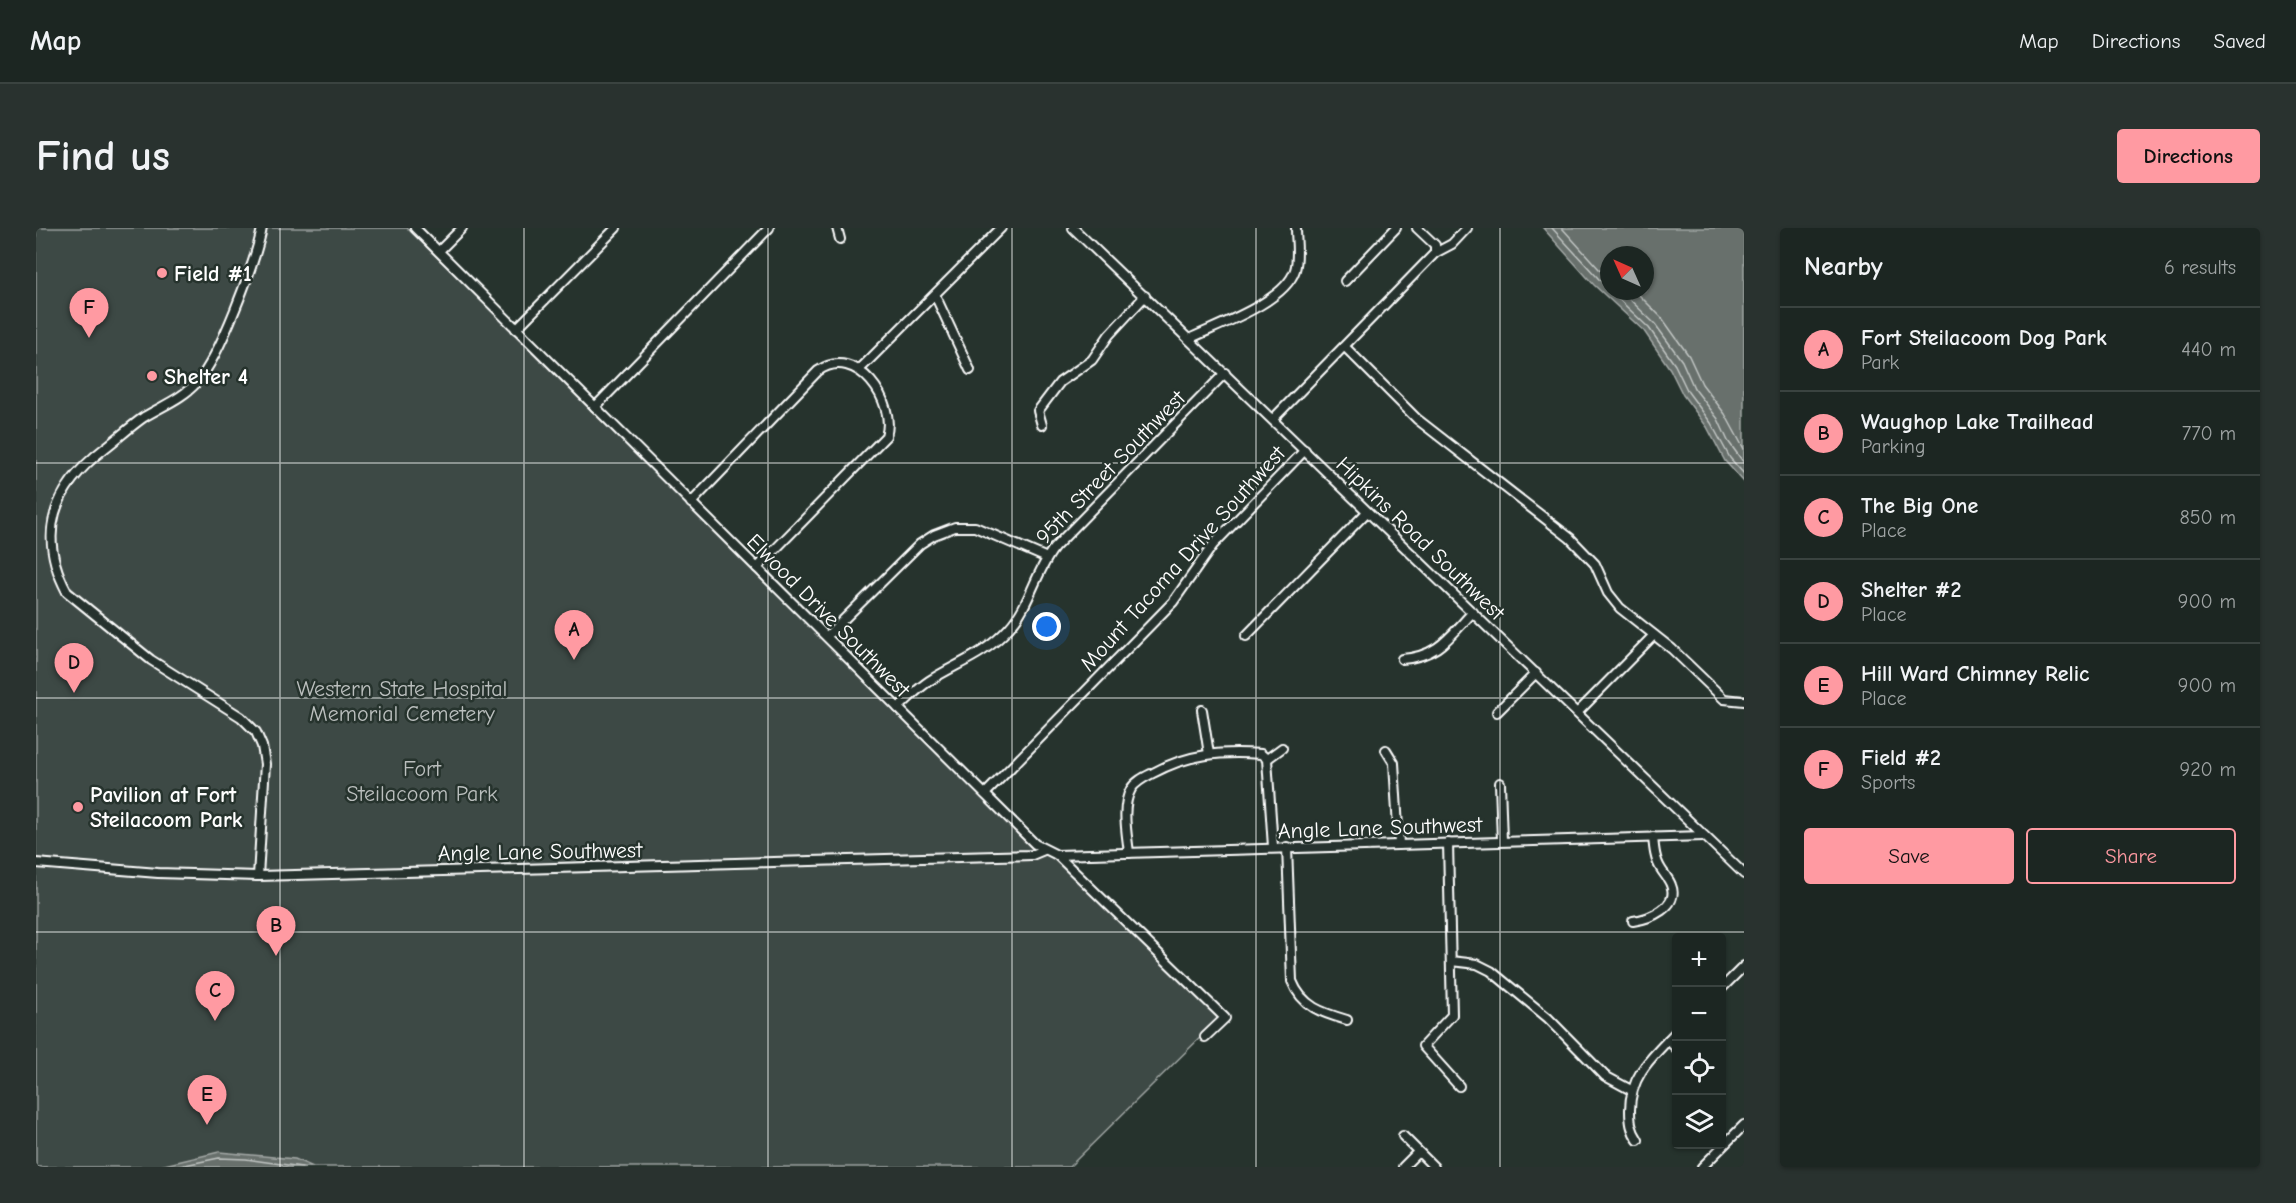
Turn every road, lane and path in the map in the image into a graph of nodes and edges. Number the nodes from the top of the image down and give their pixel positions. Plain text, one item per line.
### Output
1 (262, 228) edge
2 (415, 228) edge
3 (462, 228) edge
4 (616, 228) edge
5 (769, 228) edge
6 (837, 228) edge
7 (1001, 228) edge
8 (1073, 228) edge
9 (1296, 228) edge
10 (1396, 228) edge
11 (1417, 228) edge
12 (1467, 228) edge
13 (840, 239) dead end
14 (438, 251) junction
15 (1435, 254) junction
16 (1345, 281) dead end
17 (935, 295) junction
18 (1145, 296) junction
19 (516, 329) junction
20 (1189, 339) junction
21 (1346, 347) junction
22 (860, 369) junction
23 (970, 370) dead end
24 (1225, 373) junction
25 (595, 407) junction
26 (1274, 419) junction
27 (1042, 425) dead end
28 (1305, 450) junction
29 (50, 500) dead end
30 (691, 503) junction
31 (1367, 512) junction
32 (1047, 558) junction
33 (757, 567) junction
34 (46, 568) dead end
35 (1473, 612) junction
36 (1654, 635) junction
37 (827, 636) junction
38 (1246, 636) dead end
39 (1402, 659) dead end
40 (1536, 673) junction
41 (1744, 701) edge
42 (898, 708) junction
43 (1202, 710) dead end
44 (1497, 712) dead end
45 (1577, 713) junction
46 (1282, 748) dead end
47 (1386, 750) dead end
48 (1209, 754) junction
49 (1267, 759) junction
50 (1500, 783) dead end
51 (985, 794) junction
52 (1704, 836) junction
53 (1653, 837) junction
54 (1502, 841) junction
55 (1448, 843) junction
56 (1399, 844) junction
57 (1273, 847) junction
58 (1287, 847) junction
59 (1044, 850) junction
60 (1129, 853) junction
61 (1057, 855) junction
62 (36, 863) edge
63 (1744, 874) edge
64 (258, 876) junction
65 (1632, 921) dead end
66 (1450, 961) junction
67 (1744, 966) edge
68 (1723, 987) edge
69 (1347, 1020) dead end
70 (1672, 1036) edge
71 (1205, 1037) dead end
72 (1668, 1040) junction
73 (1672, 1044) edge
74 (1459, 1086) dead end
75 (1631, 1090) junction
76 (1744, 1125) edge
77 (1402, 1136) dead end
78 (1638, 1140) dead end
79 (1418, 1152) junction
80 (1403, 1167) edge
81 (1434, 1167) edge
82 (1702, 1167) edge

1 - 29 street
2 - 14 street, Elwood Drive Southwest
3 - 14 street
4 - 19 street
5 - 25 street
6 - 13 street
7 - 17 street
8 - 18 street, Hipkins Road Southwest
9 - 20 street
10 - 16 street
11 - 15 street
12 - 15 street, Mount Tacoma Drive Southwest
14 - 19 street, Elwood Drive Southwest
15 - 21 street, Mount Tacoma Drive Southwest
17 - 22 street
17 - 23 street
18 - 20 street, Hipkins Road Southwest
18 - 27 street
19 - 25 street, Elwood Drive Southwest
20 - 24 street, Hipkins Road Southwest
21 - 26 street, Mount Tacoma Drive Southwest
21 - 36 street
22 - 30 street
22 - 33 street
24 - 26 street, Hipkins Road Southwest
24 - 32 street, 95th Street Southwest
25 - 30 street, Elwood Drive Southwest
26 - 28 street, Hipkins Road Southwest
28 - 31 street, Hipkins Road Southwest
28 - 51 street, Mount Tacoma Drive Southwest
30 - 33 street, Elwood Drive Southwest
31 - 35 street, Hipkins Road Southwest
31 - 38 street
32 - 37 street
32 - 42 street, 95th Street Southwest
33 - 37 street, Elwood Drive Southwest
34 - 64 street
35 - 39 street
35 - 40 street, Hipkins Road Southwest
36 - 41 street
36 - 45 street
37 - 42 street, Elwood Drive Southwest
40 - 44 street
40 - 45 street, Hipkins Road Southwest
42 - 51 street, Elwood Drive Southwest
43 - 48 street
45 - 52 street, Hipkins Road Southwest
46 - 49 street
47 - 56 street
48 - 49 street
48 - 60 street
49 - 57 street
50 - 54 street
51 - 59 street, Elwood Drive Southwest
52 - 53 street, Angle Lane Southwest
52 - 63 street, Hipkins Road Southwest
53 - 54 street, Angle Lane Southwest
53 - 65 street
54 - 55 street, Angle Lane Southwest
55 - 56 street, Angle Lane Southwest
55 - 66 street
56 - 58 street, Angle Lane Southwest
57 - 58 street, Angle Lane Southwest
57 - 60 street, Angle Lane Southwest
58 - 69 street
59 - 61 street, Elwood Drive Southwest
59 - 64 street, Angle Lane Southwest
60 - 61 street, Angle Lane Southwest
61 - 71 street, Elwood Drive Southwest
62 - 64 street, Angle Lane Southwest
66 - 74 street
66 - 75 street
67 - 68 street
70 - 72 street
72 - 73 street
72 - 75 street
75 - 78 street
76 - 82 street
77 - 79 street
79 - 80 street
79 - 81 street

